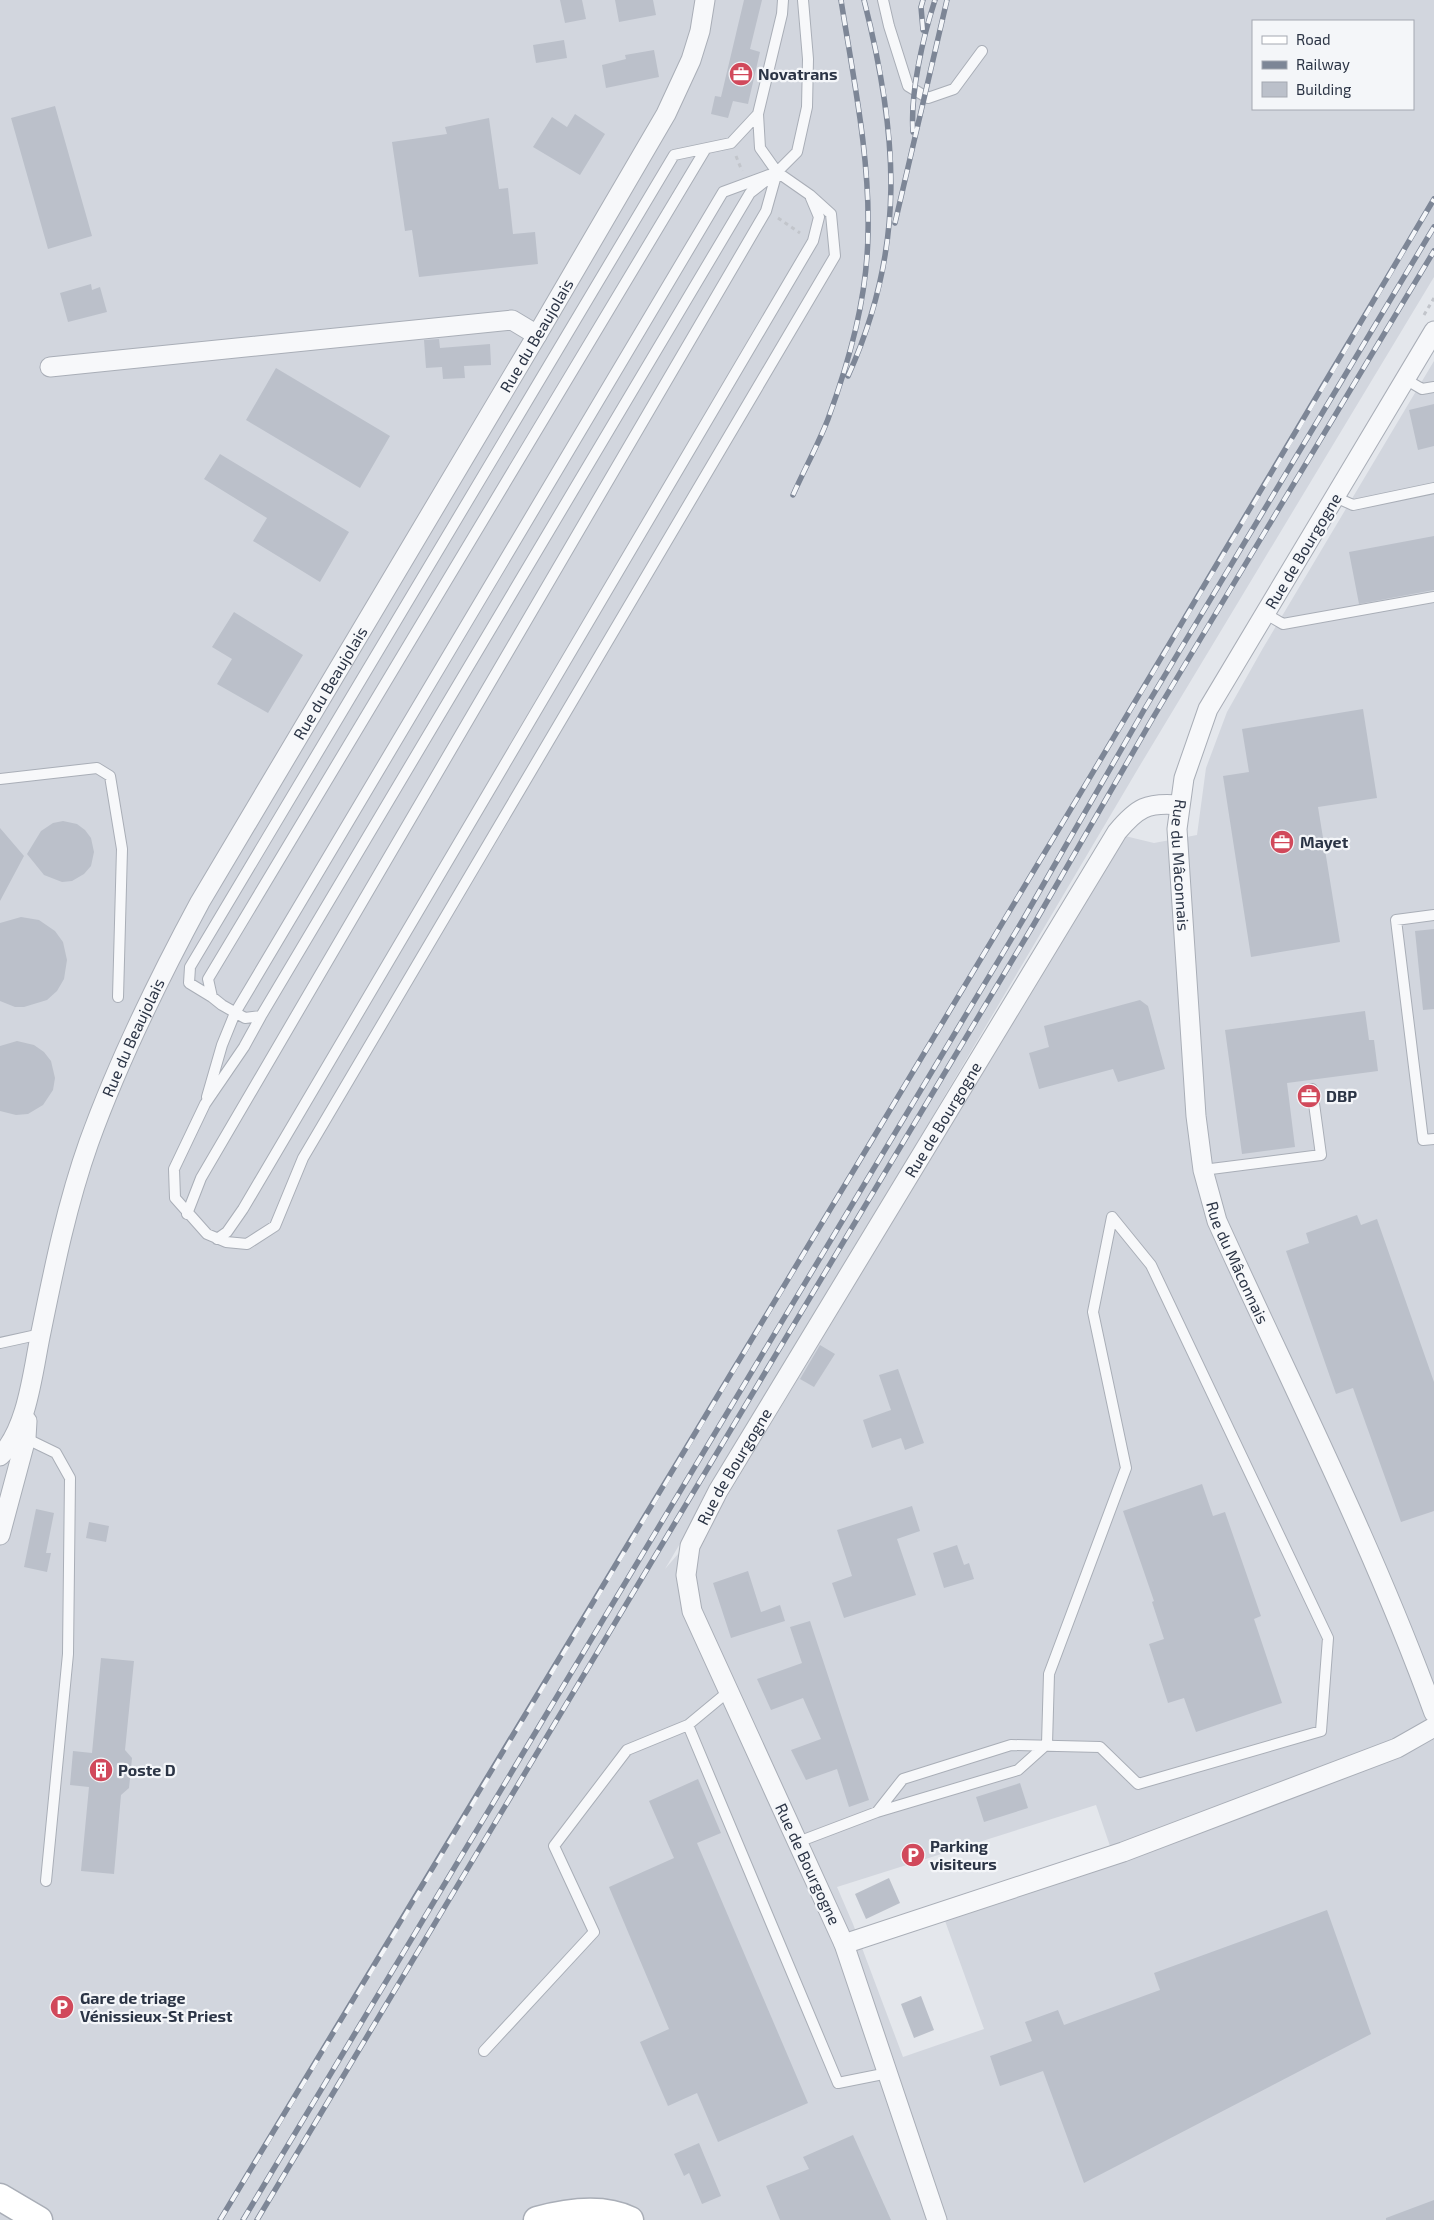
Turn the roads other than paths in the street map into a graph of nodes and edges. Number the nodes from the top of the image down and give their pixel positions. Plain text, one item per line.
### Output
1 (705, 0) edge
2 (783, 0) edge
3 (803, 0) edge
4 (883, 0) edge
5 (982, 51) dead end
6 (758, 114) junction
7 (705, 150) junction
8 (777, 172) junction
9 (810, 195) junction
10 (1434, 331) edge
11 (537, 335) junction
12 (50, 367) dead end
13 (1406, 379) junction
14 (1434, 387) edge
15 (1434, 488) edge
16 (1335, 497) junction
17 (1434, 598) edge
18 (1266, 614) junction
19 (1184, 778) joint
20 (0, 779) edge
21 (1179, 805) junction
22 (1434, 915) edge
23 (118, 997) dead end
24 (212, 997) junction
25 (235, 1013) junction
26 (261, 1016) junction
27 (1312, 1089) dead end
28 (205, 1104) junction
29 (1434, 1139) edge
30 (1203, 1170) junction
31 (187, 1214) junction
32 (217, 1238) junction
33 (40, 1334) junction
34 (0, 1343) edge
35 (14, 1436) edge
36 (0, 1456) edge
37 (0, 1535) edge
38 (728, 1691) junction
39 (1434, 1714) edge
40 (688, 1725) junction
41 (1434, 1727) edge
42 (1047, 1744) junction
43 (877, 1812) junction
44 (798, 1842) junction
45 (46, 1881) dead end
46 (844, 1944) junction
47 (484, 2052) dead end
48 (888, 2073) junction
49 (0, 2197) edge
50 (38, 2220) edge
51 (537, 2220) edge
52 (630, 2220) edge
53 (937, 2220) edge

1 - 11 street, Rue du Beaujolais
2 - 6 lane
3 - 8 lane
4 - 5 lane
6 - 7 lane
6 - 8 lane
7 - 24 lane
7 - 24 lane
8 - 9 lane
8 - 25 lane
8 - 26 lane
8 - 31 lane
9 - 32 lane
9 - 32 lane
10 - 13 street, Rue de Bourgogne
11 - 12 street
11 - 33 street, Rue du Beaujolais
13 - 14 lane
13 - 16 street, Rue de Bourgogne
15 - 16 lane
16 - 18 street, Rue de Bourgogne
17 - 18 lane
18 - 19 street, Rue de Bourgogne
19 - 21 street, Rue du Mâconnais
20 - 23 lane
21 - 30 street, Rue du Mâconnais
21 - 38 street, Rue de Bourgogne
22 - 29 lane
24 - 25 lane
25 - 26 lane
25 - 28 lane
26 - 28 lane
27 - 30 lane
28 - 31 lane
30 - 39 street, Rue du Mâconnais
31 - 32 lane
33 - 34 lane
33 - 35 street, Rue du Beaujolais
35 - 36 street, Rue du Beaujolais
35 - 37 street, Rue du Beaujolais
35 - 45 lane
38 - 40 lane
38 - 44 street, Rue de Bourgogne
40 - 47 lane
40 - 48 lane
41 - 46 street
42 - 42 lane
42 - 43 lane
42 - 43 lane
43 - 44 lane
44 - 46 street, Rue de Bourgogne
46 - 48 street, Rue de Bourgogne
48 - 53 street, Rue de Bourgogne
49 - 50 main road
51 - 52 main road

